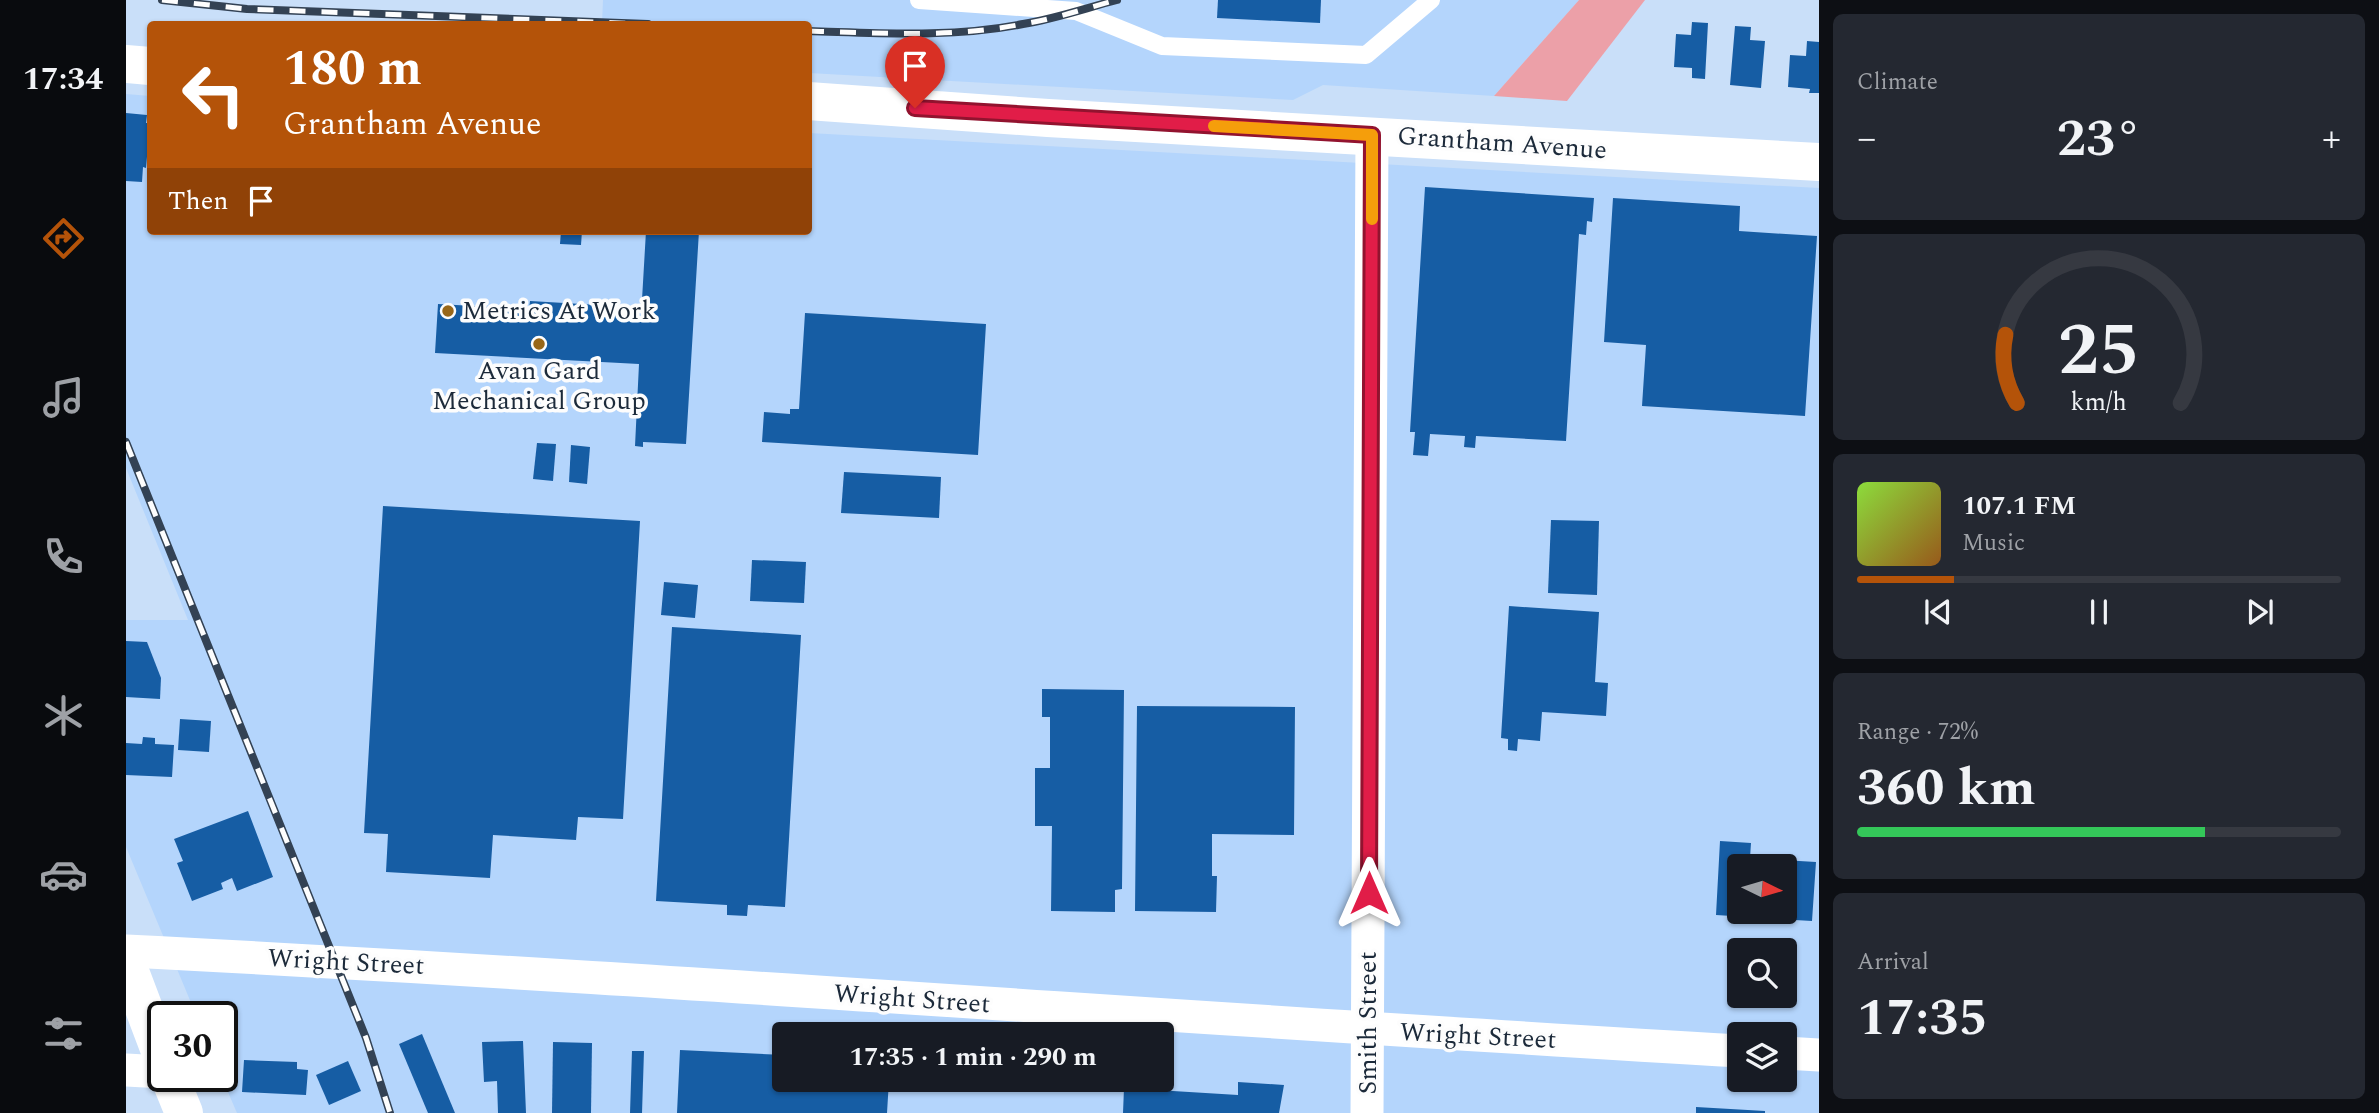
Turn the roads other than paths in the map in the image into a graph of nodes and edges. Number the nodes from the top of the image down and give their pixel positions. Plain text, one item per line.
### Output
1 (919, 0) edge
2 (1431, 0) edge
3 (126, 64) edge
4 (147, 66) edge
5 (812, 100) edge
6 (1372, 135) junction
7 (1819, 162) edge
8 (126, 951) edge
9 (126, 961) edge
10 (147, 1017) edge
11 (1368, 1030) junction
12 (1727, 1050) edge
13 (1797, 1054) edge
14 (1819, 1055) edge
15 (126, 1070) edge
16 (147, 1071) edge
17 (175, 1092) edge
18 (184, 1113) edge
19 (1367, 1113) edge

1 - 2 lane
3 - 4 street
5 - 6 street, Grantham Avenue
6 - 7 street, Grantham Avenue
6 - 11 street, Smith Street
8 - 11 street, Wright Street
9 - 10 street
11 - 12 street, Wright Street
11 - 19 street, Smith Street
13 - 14 street
15 - 16 street
17 - 18 street

